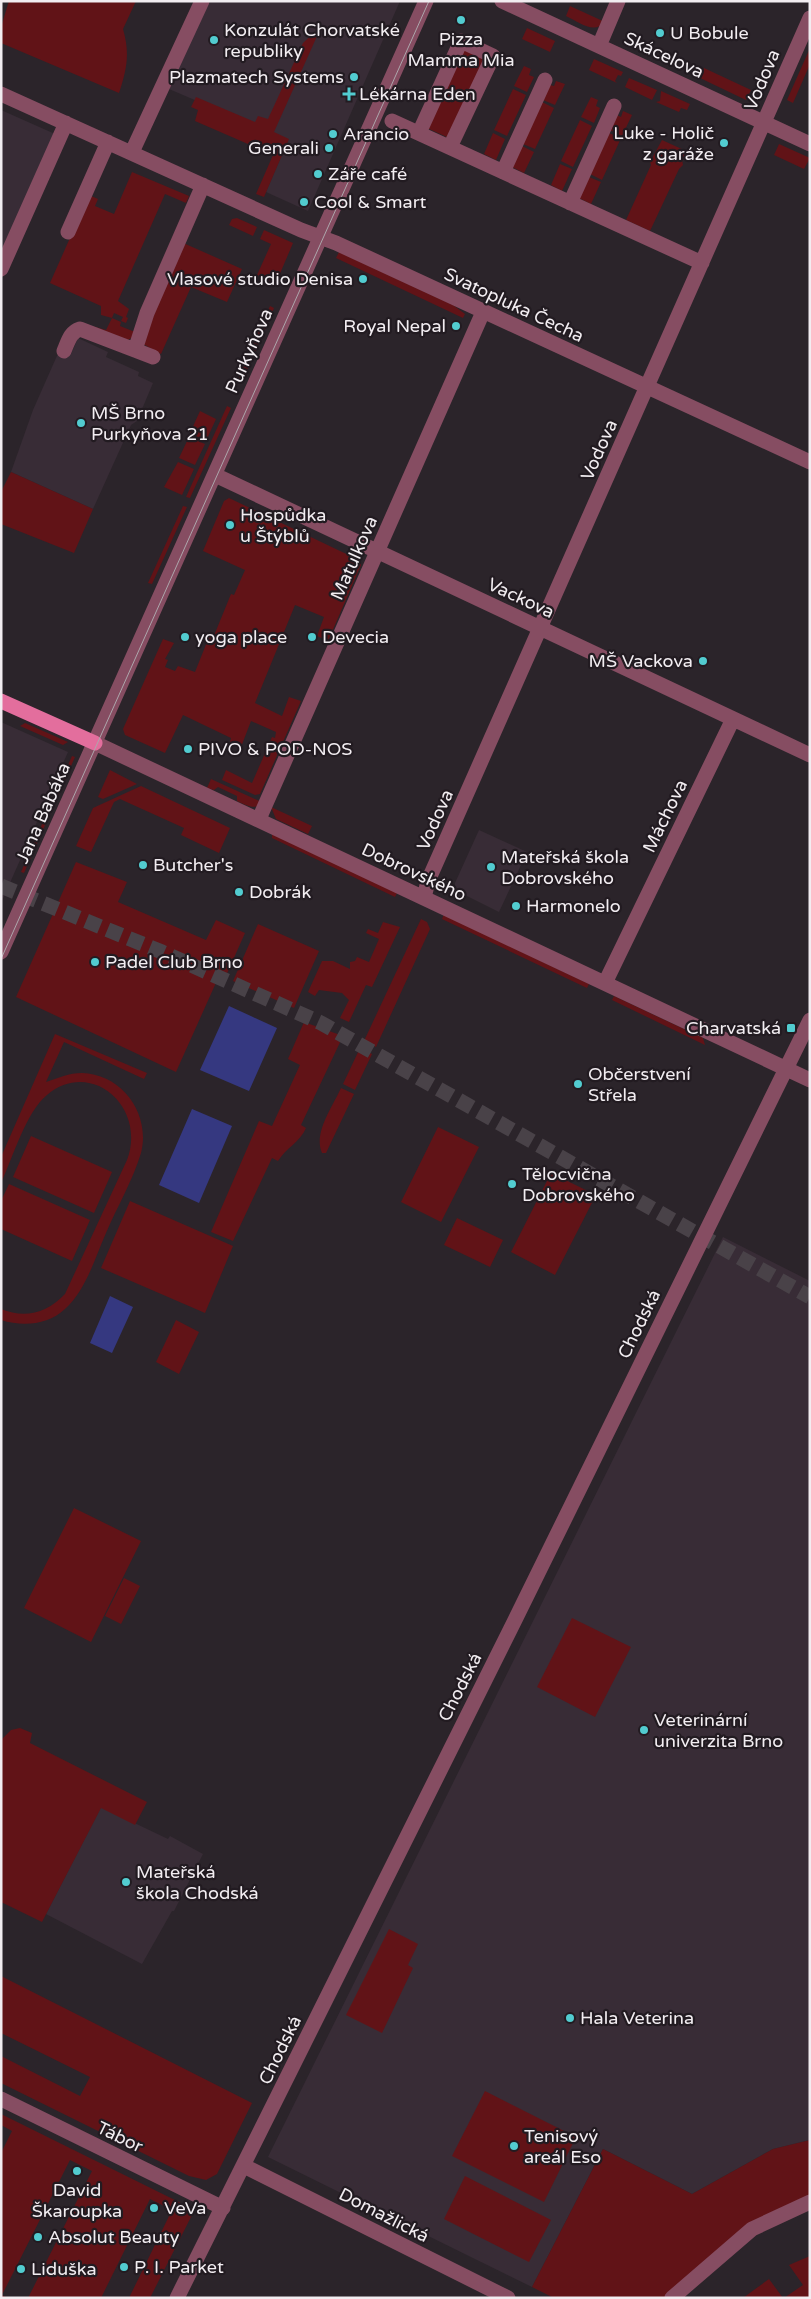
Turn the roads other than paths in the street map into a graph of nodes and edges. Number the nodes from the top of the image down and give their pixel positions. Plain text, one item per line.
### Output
1 (202, 1) edge
2 (426, 1) edge
3 (502, 1) edge
4 (618, 1) edge
5 (810, 18) edge
6 (599, 46) junction
7 (545, 80) dead end
8 (1, 94) edge
9 (614, 106) dead end
10 (392, 121) dead end
11 (764, 122) junction
12 (66, 123) junction
13 (419, 133) junction
14 (108, 142) junction
15 (810, 144) edge
16 (450, 147) junction
17 (132, 152) junction
18 (503, 172) junction
19 (203, 185) junction
20 (570, 203) junction
21 (68, 232) dead end
22 (320, 238) junction
23 (702, 263) junction
24 (1, 268) edge
25 (483, 312) junction
26 (64, 350) dead end
27 (135, 350) junction
28 (153, 358) dead end
29 (647, 387) junction
30 (810, 462) edge
31 (215, 475) junction
32 (378, 550) junction
33 (541, 628) junction
34 (1, 701) edge
35 (733, 719) junction
36 (95, 743) junction
37 (810, 755) edge
38 (259, 819) junction
39 (424, 898) junction
40 (1, 952) edge
41 (605, 983) junction
42 (810, 1020) edge
43 (786, 1070) junction
44 (810, 1080) edge
45 (1, 2099) edge
46 (244, 2166) junction
47 (810, 2202) edge
48 (222, 2208) junction
49 (177, 2298) edge
50 (508, 2298) edge
51 (672, 2298) edge

1 - 17 street
2 - 22 street, Purkyňova
3 - 6 street, Skácelova
4 - 6 street
5 - 11 street, Vodova
6 - 11 street, Skácelova
7 - 18 street
8 - 12 street, Svatopluka Čecha
9 - 20 street
10 - 13 street
11 - 15 street, Skácelova
11 - 23 street, Vodova
12 - 14 street, Svatopluka Čecha
12 - 24 street
13 - 16 street
13 - 16 street
14 - 17 street, Svatopluka Čecha
14 - 21 street
16 - 18 street
17 - 19 street, Svatopluka Čecha
18 - 20 street
19 - 22 street, Svatopluka Čecha
19 - 27 street
20 - 23 street
22 - 25 street, Svatopluka Čecha
22 - 31 street, Purkyňova
23 - 29 street, Vodova
25 - 29 street, Svatopluka Čecha
25 - 32 street, Matulkova
26 - 27 street
27 - 28 street
29 - 30 street, Svatopluka Čecha
29 - 33 street, Vodova
31 - 32 street, Vackova
31 - 36 street, Purkyňova
32 - 33 street, Vackova
32 - 38 street, Matulkova
33 - 35 street, Vackova
33 - 39 street, Vodova
34 - 36 main road, Dobrovského
35 - 37 street, Vackova
35 - 41 street, Máchova
36 - 38 street, Dobrovského
36 - 40 street, Jana Babáka
38 - 39 street, Dobrovského
39 - 41 street, Dobrovského
41 - 43 street, Dobrovského
42 - 43 street
43 - 44 street, Dobrovského
43 - 46 street, Chodská
45 - 48 street, Tábor
46 - 48 street, Chodská
46 - 50 street, Domažlická
47 - 51 street
48 - 49 street, Chodská

